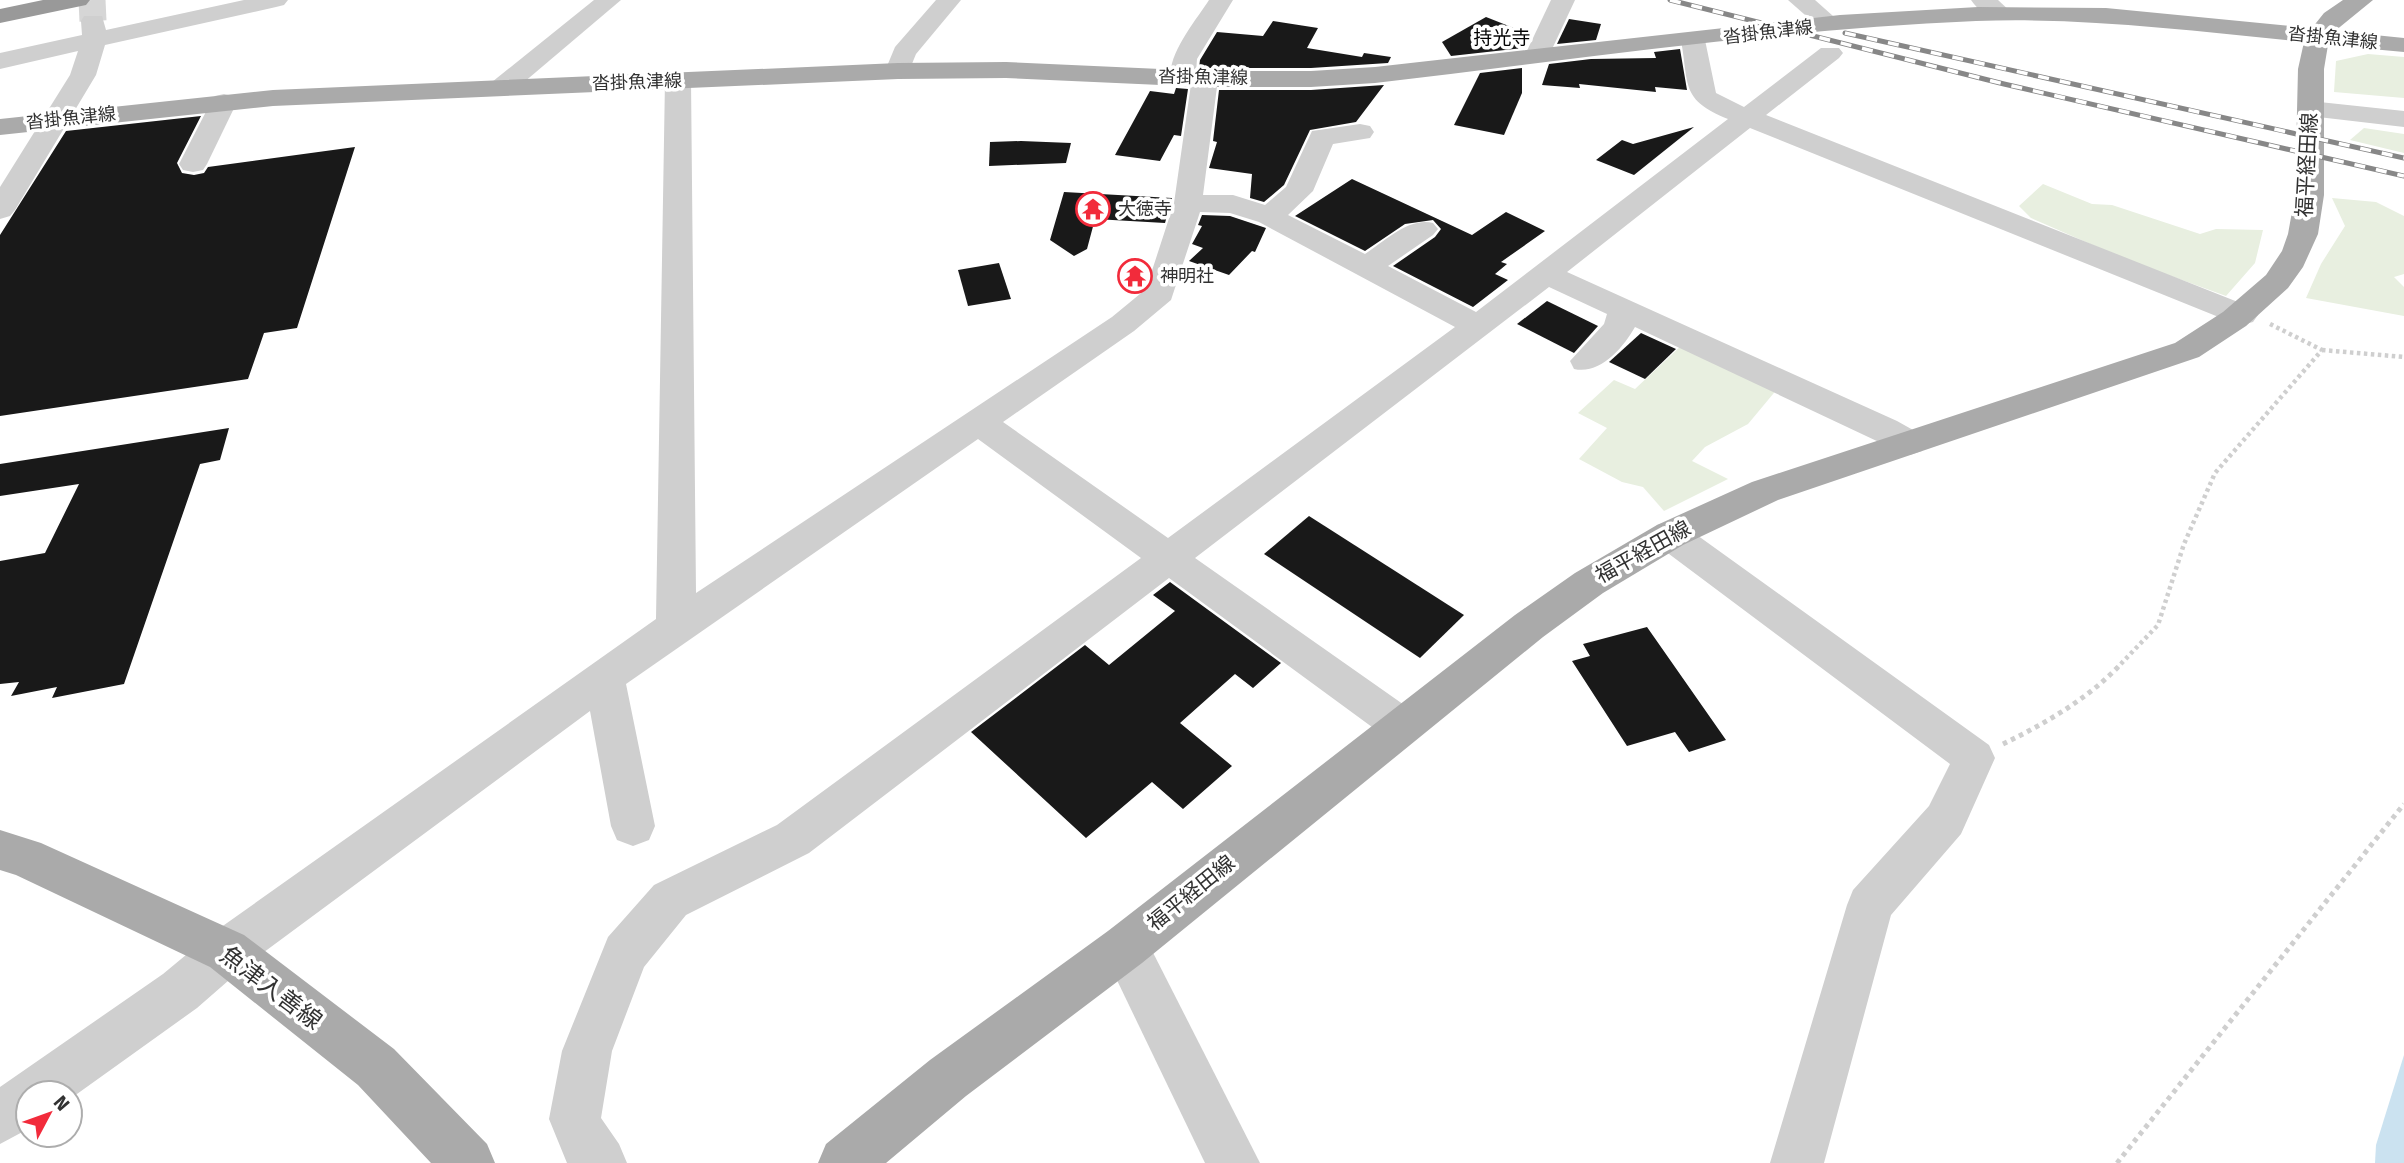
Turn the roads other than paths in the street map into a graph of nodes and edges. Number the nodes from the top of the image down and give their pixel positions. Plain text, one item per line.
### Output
1 (276, 0) edge
2 (609, 0) edge
3 (949, 0) edge
4 (1221, 0) edge
5 (1563, 0) edge
6 (1800, 0) edge
7 (2361, 0) edge
8 (1992, 7) edge
9 (0, 16) edge
10 (89, 20) edge
11 (1830, 24) junction
12 (2319, 36) junction
13 (1692, 40) junction
14 (2404, 45) edge
15 (1830, 53) dead end
16 (1537, 57) junction
17 (0, 61) edge
18 (898, 71) junction
19 (1194, 78) junction
20 (678, 80) junction
21 (500, 88) junction
22 (224, 102) junction
23 (2310, 109) junction
24 (1748, 117) junction
25 (2404, 119) edge
26 (53, 120) junction
27 (0, 127) edge
28 (1360, 132) dead end
29 (193, 164) dead end
30 (1188, 203) junction
31 (0, 210) edge
32 (1269, 216) junction
33 (1423, 229) dead end
34 (1366, 267) junction
35 (1546, 274) junction
36 (1624, 310) junction
37 (2242, 315) junction
38 (1478, 326) junction
39 (1586, 361) dead end
40 (979, 422) junction
41 (1910, 443) junction
42 (1671, 535) junction
43 (1169, 560) junction
44 (676, 626) junction
45 (604, 677) junction
46 (1402, 726) junction
47 (633, 826) dead end
48 (0, 850) edge
49 (1125, 947) junction
50 (227, 951) junction
51 (55, 1079) edge
52 (468, 1163) edge
53 (600, 1163) edge
54 (845, 1163) edge
55 (1233, 1163) edge
56 (1797, 1163) edge

1 - 10 street
2 - 21 street
3 - 18 street
4 - 19 street
5 - 16 street
6 - 11 street
7 - 12 main road, 福平経田線
8 - 11 main road, 沓掛魚津線
8 - 12 main road, 沓掛魚津線
9 - 10 highway
10 - 17 street
10 - 26 street
11 - 13 main road, 沓掛魚津線
12 - 14 main road, 沓掛魚津線
12 - 23 main road, 福平経田線
13 - 16 main road, 沓掛魚津線
13 - 24 street
15 - 24 street
16 - 19 main road, 沓掛魚津線
18 - 19 main road, 沓掛魚津線
18 - 20 main road, 沓掛魚津線
19 - 30 street
20 - 21 main road, 沓掛魚津線
20 - 44 street
21 - 22 main road, 沓掛魚津線
22 - 26 main road, 沓掛魚津線
22 - 29 street
23 - 25 street
23 - 37 main road, 福平経田線
24 - 35 street
24 - 37 street
26 - 27 main road, 沓掛魚津線
26 - 31 street
28 - 32 street
30 - 32 street
30 - 40 street
32 - 34 street
33 - 34 street
34 - 38 street
35 - 36 street
35 - 38 street
36 - 39 street
36 - 41 street
37 - 41 main road, 福平経田線
38 - 43 street
40 - 43 street
40 - 44 street
41 - 42 main road, 福平経田線
42 - 46 main road, 福平経田線
42 - 56 street
43 - 46 street
43 - 53 street
44 - 45 street
45 - 47 street
45 - 50 street
46 - 49 main road, 福平経田線
48 - 50 main road, 魚津入善線
49 - 54 main road, 福平経田線
49 - 55 street
50 - 51 street
50 - 52 main road, 魚津入善線

